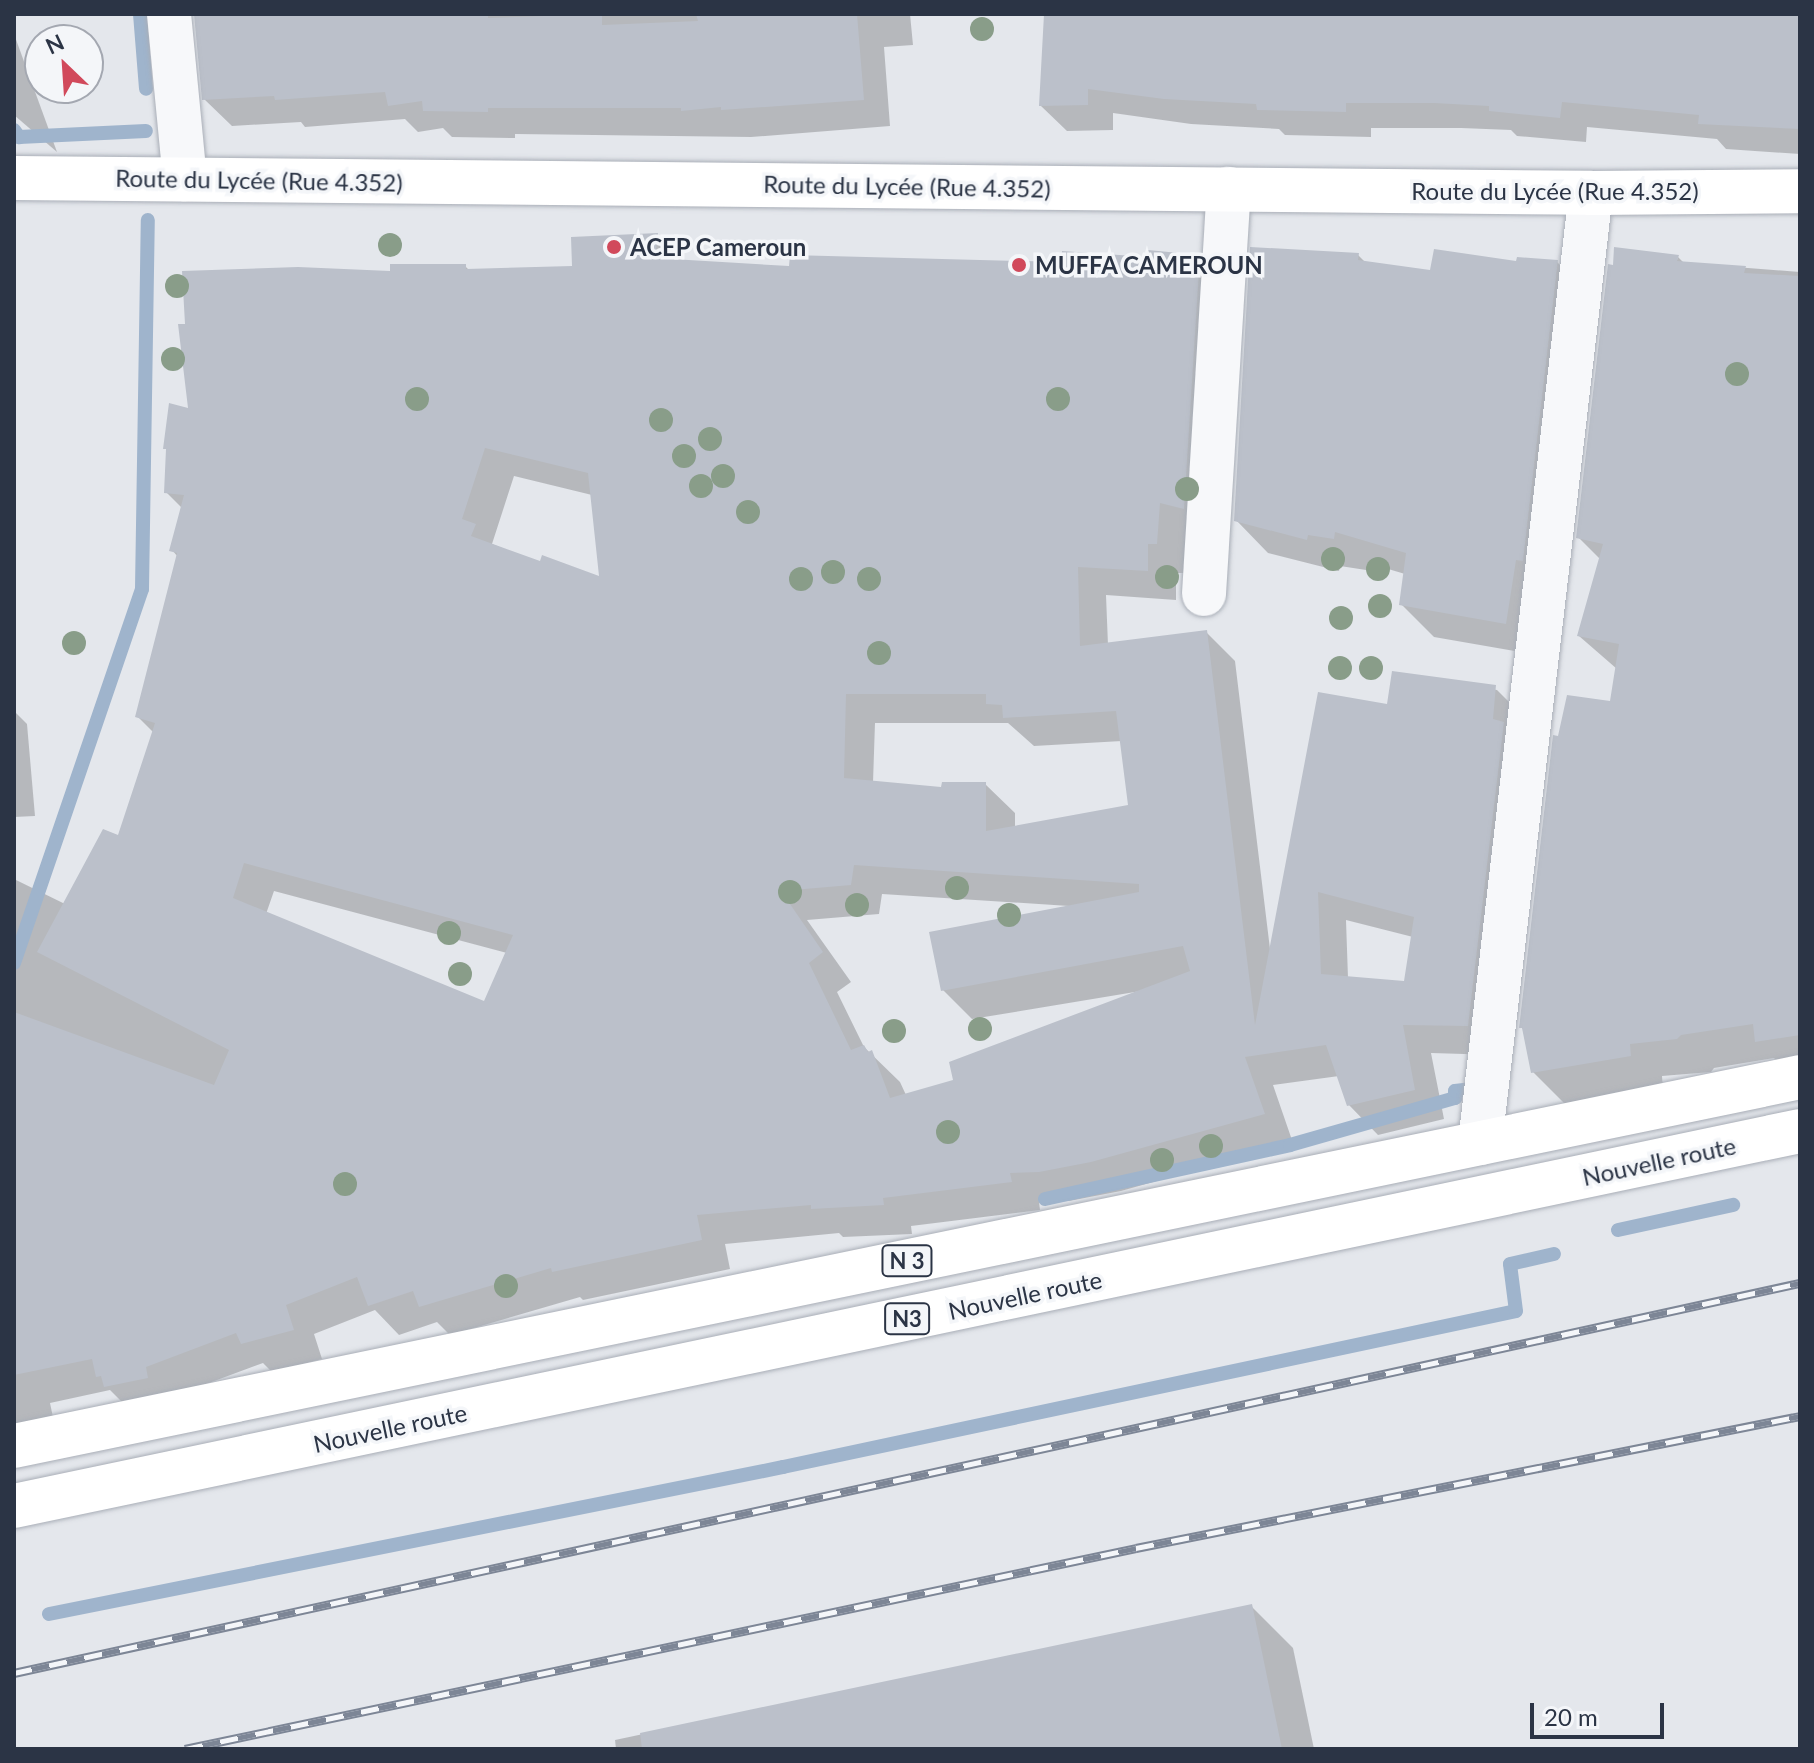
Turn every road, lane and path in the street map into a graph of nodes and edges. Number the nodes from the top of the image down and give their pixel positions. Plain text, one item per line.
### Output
1 (169, 14) edge
2 (23, 171) edge
3 (185, 179) junction
4 (1229, 189) junction
5 (1800, 191) edge
6 (1591, 193) junction
7 (1204, 594) dead end
8 (1800, 1077) edge
9 (1800, 1131) edge
10 (1480, 1143) junction
11 (14, 1446) edge
12 (14, 1506) edge

1 - 3 street
2 - 3 main road, Route du Lycée (Rue 4.352)
3 - 4 main road, Route du Lycée (Rue 4.352)
4 - 6 main road, Route du Lycée (Rue 4.352)
4 - 7 street
5 - 6 main road, Route du Lycée (Rue 4.352)
6 - 10 street
8 - 10 main road, N 3
9 - 12 main road, Nouvelle route / N3
10 - 11 main road, N 3

